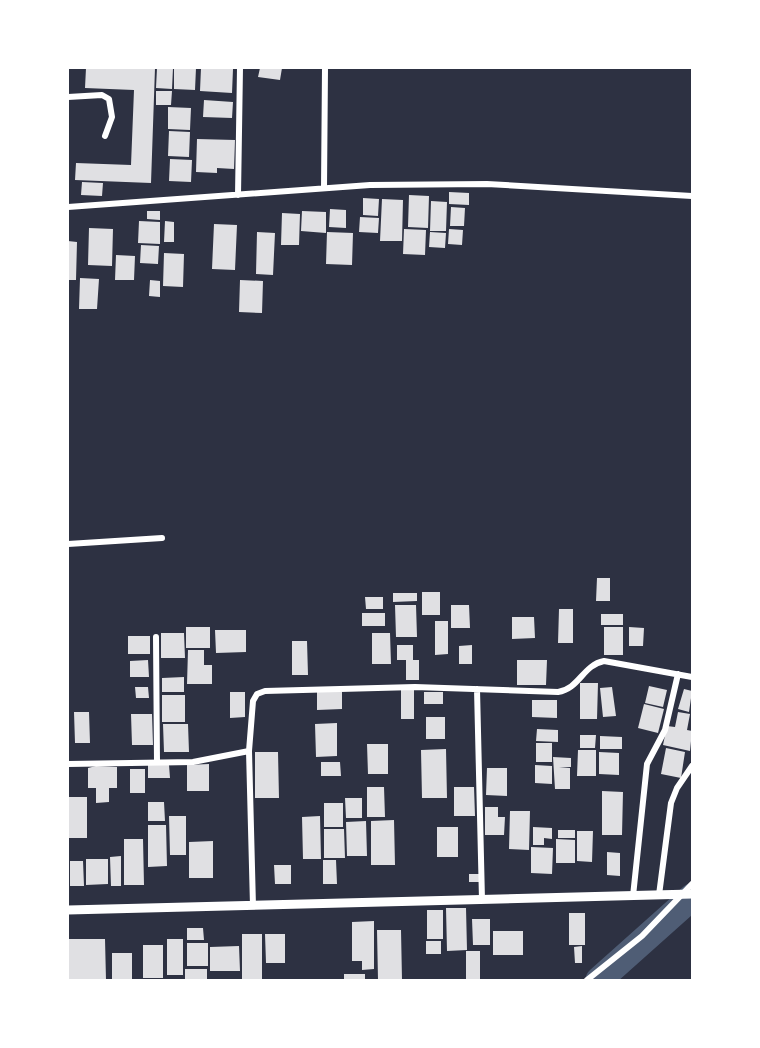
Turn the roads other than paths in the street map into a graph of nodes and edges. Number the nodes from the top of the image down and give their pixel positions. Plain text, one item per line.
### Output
1 (240, 68) edge
2 (325, 68) edge
3 (68, 97) edge
4 (105, 136) dead end
5 (324, 188) junction
6 (238, 195) junction
7 (693, 196) edge
8 (68, 207) edge
9 (162, 538) dead end
10 (68, 544) edge
11 (156, 637) dead end
12 (678, 674) junction
13 (693, 677) edge
14 (477, 689) junction
15 (249, 751) junction
16 (157, 762) junction
17 (68, 764) edge
18 (693, 766) edge
19 (693, 884) edge
20 (688, 894) edge
21 (659, 895) junction
22 (633, 896) junction
23 (482, 900) junction
24 (253, 906) junction
25 (68, 910) edge
26 (587, 981) edge

1 - 6 street
2 - 5 street
3 - 4 street
5 - 6 street
5 - 7 street
6 - 8 street
9 - 10 street
11 - 16 street
12 - 13 street
12 - 14 street
12 - 22 street
14 - 15 street
14 - 23 street
15 - 16 street
15 - 24 street
16 - 17 street
18 - 21 street
19 - 20 street
20 - 21 street
20 - 26 street
21 - 22 street
22 - 23 street
23 - 24 street
24 - 25 street

